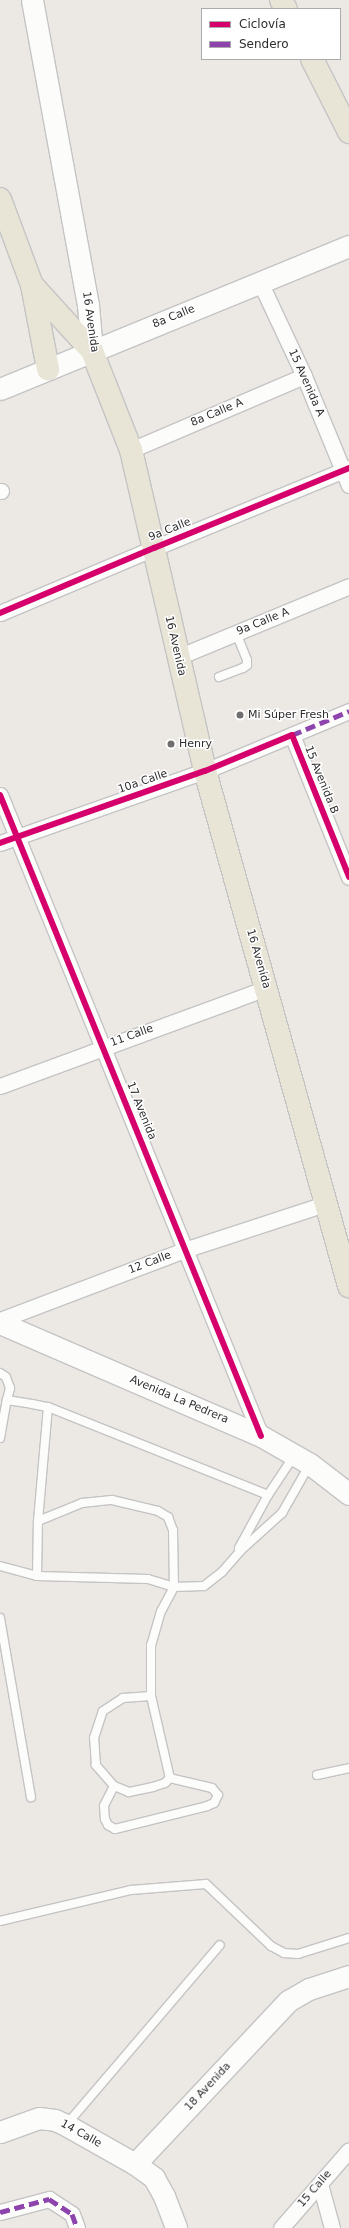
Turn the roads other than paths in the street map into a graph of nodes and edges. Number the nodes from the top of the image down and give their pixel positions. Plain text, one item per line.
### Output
1 (32, 0) edge
2 (313, 60) edge
3 (349, 132) edge
4 (0, 199) edge
5 (349, 246) edge
6 (260, 282) junction
7 (32, 285) junction
8 (92, 351) junction
9 (48, 369) junction
10 (304, 376) junction
11 (0, 389) edge
12 (131, 450) junction
13 (347, 474) edge
14 (154, 548) junction
15 (349, 586) edge
16 (0, 613) edge
17 (236, 633) junction
18 (178, 657) junction
19 (219, 677) dead end
20 (349, 711) edge
21 (292, 735) junction
22 (205, 771) junction
23 (0, 795) edge
24 (17, 836) junction
25 (0, 843) edge
26 (349, 877) edge
27 (266, 988) junction
28 (103, 1046) junction
29 (0, 1086) edge
30 (325, 1204) junction
31 (186, 1249) junction
32 (349, 1286) edge
33 (0, 1320) edge
34 (0, 1323) edge
35 (0, 1373) edge
36 (8, 1400) junction
37 (48, 1407) junction
38 (261, 1436) junction
39 (0, 1438) edge
40 (302, 1460) junction
41 (349, 1494) edge
42 (268, 1495) junction
43 (38, 1521) junction
44 (240, 1551) junction
45 (0, 1566) edge
46 (37, 1576) junction
47 (174, 1587) junction
48 (0, 1618) edge
49 (151, 1696) junction
50 (349, 1768) edge
51 (317, 1775) dead end
52 (170, 1778) junction
53 (114, 1786) junction
54 (31, 1797) dead end
55 (0, 1921) edge
56 (349, 1938) edge
57 (220, 1945) dead end
58 (349, 1976) edge
59 (66, 2125) junction
60 (0, 2132) edge
61 (349, 2150) edge
62 (135, 2164) junction
63 (320, 2184) junction
64 (0, 2212) edge
65 (77, 2228) edge
66 (176, 2228) edge
67 (281, 2228) edge
68 (332, 2228) edge

1 - 8 street, 16 Avenida
2 - 3 main road
4 - 7 main road
5 - 6 street, 8a Calle
6 - 8 street, 8a Calle
6 - 10 street, 15 Avenida A
7 - 8 main road
7 - 9 main road
8 - 9 street, 8a Calle
8 - 12 main road, 16 Avenida
9 - 11 street, 8a Calle
10 - 12 street, 8a Calle A
10 - 13 street, 15 Avenida A
12 - 14 main road, 16 Avenida
13 - 14 street, 9a Calle
14 - 16 street, 9a Calle
14 - 18 main road, 16 Avenida
15 - 17 street, 9a Calle A
17 - 18 street, 9a Calle A
17 - 19 lane
18 - 22 main road, 16 Avenida
20 - 21 street, 10a Calle
21 - 22 street, 10a Calle
21 - 26 street, 15 Avenida B
22 - 24 street, 10a Calle
22 - 27 main road, 16 Avenida
23 - 24 street, 17 Avenida
24 - 25 street, 10a Calle
24 - 28 street, 17 Avenida
27 - 28 street, 11 Calle
27 - 30 main road, 16 Avenida
28 - 29 street, 11 Calle
28 - 31 street, 17 Avenida
30 - 31 street, 12 Calle
30 - 32 main road, 16 Avenida
31 - 33 street, 12 Calle
31 - 38 street, 17 Avenida
34 - 38 street, Avenida La Pedrera
35 - 36 lane
36 - 37 lane
36 - 39 lane
37 - 42 lane
37 - 43 lane
38 - 40 street, Avenida La Pedrera
40 - 41 street, Avenida La Pedrera
40 - 42 lane
40 - 44 lane
42 - 44 lane
43 - 46 lane
43 - 47 lane
44 - 47 lane
45 - 46 lane
46 - 47 lane
47 - 49 lane
48 - 54 lane
49 - 52 lane
49 - 53 lane
50 - 51 lane
52 - 53 lane
52 - 53 lane
55 - 56 lane
57 - 59 lane
58 - 62 street, 18 Avenida
59 - 60 street, 14 Calle
59 - 62 street, 14 Calle
61 - 63 street, 15 Calle
62 - 66 street
63 - 67 street, 15 Calle
63 - 68 street
64 - 65 street

